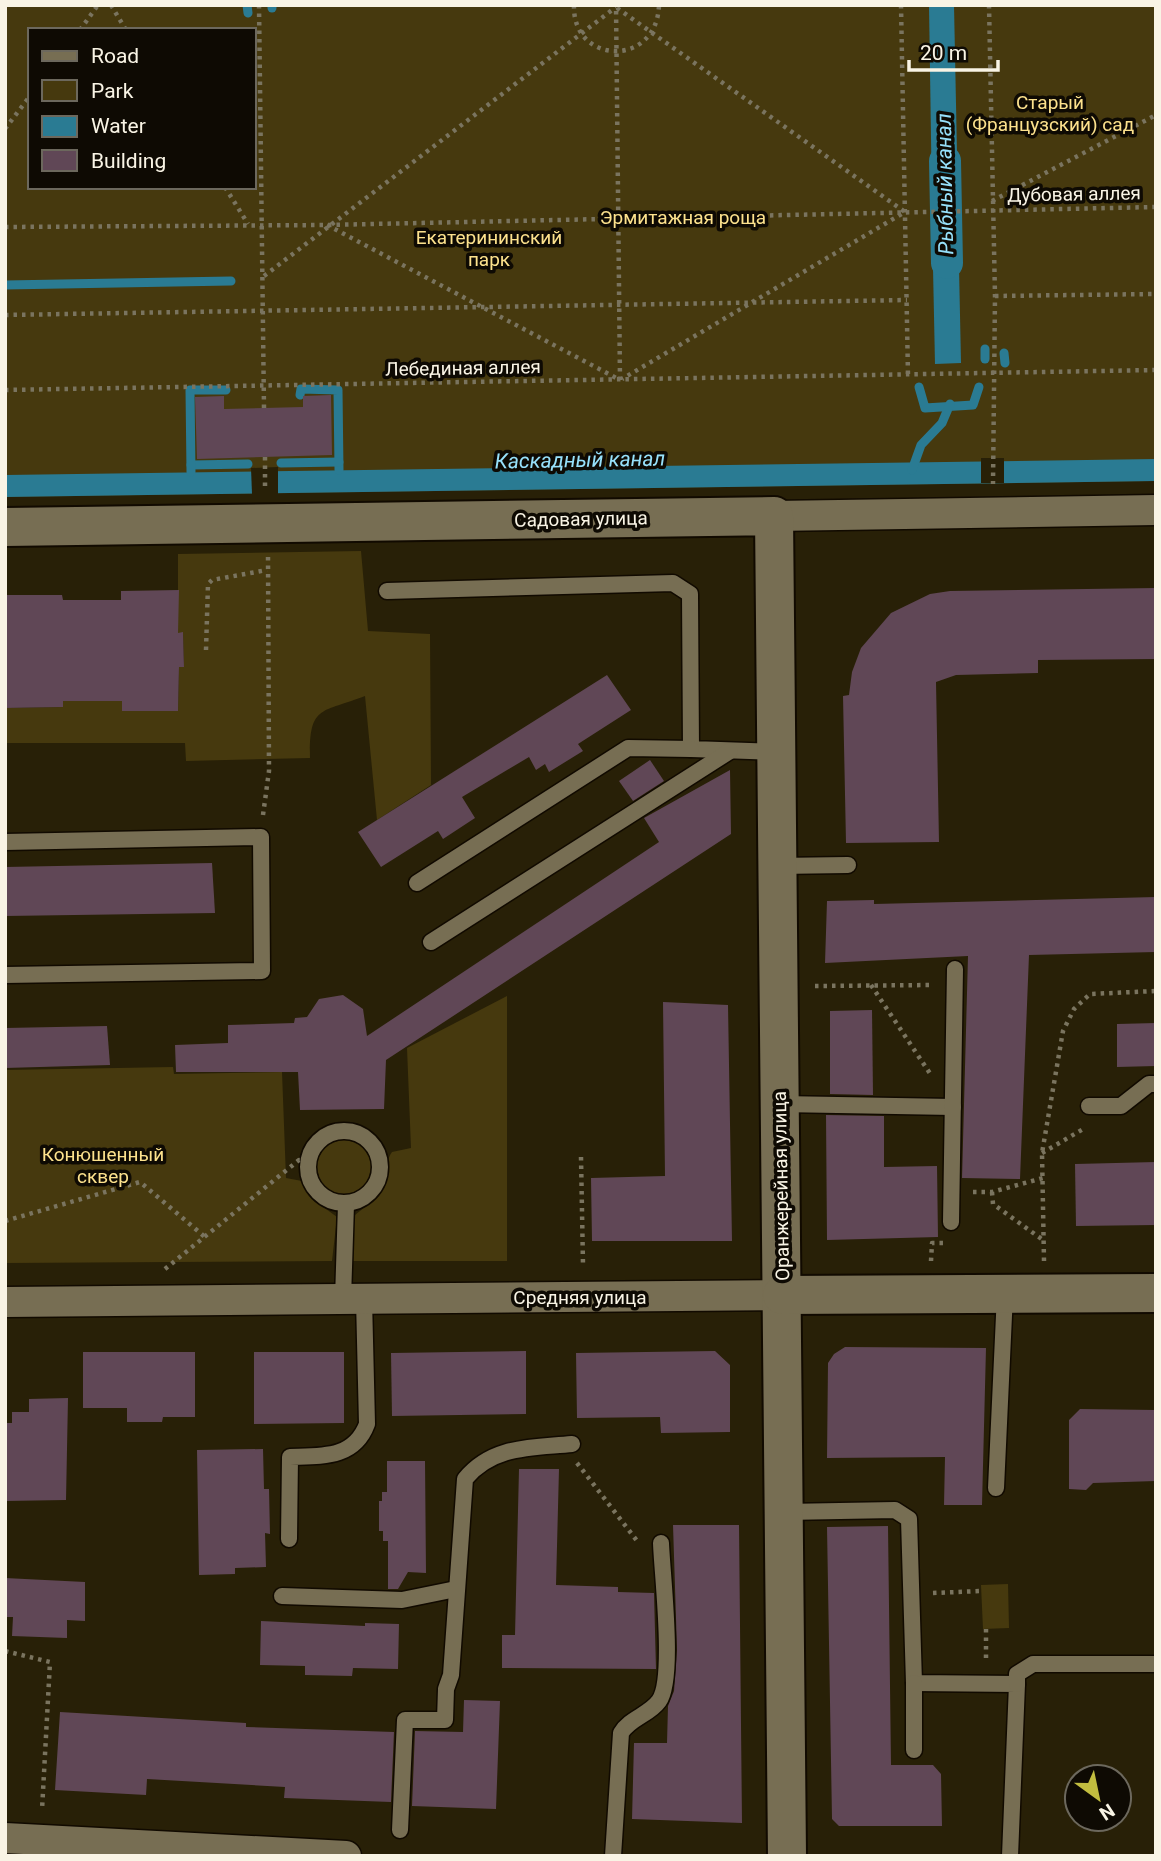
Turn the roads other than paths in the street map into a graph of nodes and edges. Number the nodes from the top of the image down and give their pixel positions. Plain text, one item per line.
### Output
1 (1156, 510) edge
2 (774, 516) junction
3 (5, 527) edge
4 (387, 591) dead end
5 (691, 749) junction
6 (730, 751) junction
7 (776, 752) junction
8 (5, 842) edge
9 (848, 865) dead end
10 (777, 866) junction
11 (416, 883) dead end
12 (431, 942) dead end
13 (5, 975) edge
14 (955, 977) road end
15 (1156, 1084) edge
16 (780, 1104) junction
17 (1090, 1106) dead end
18 (953, 1107) junction
19 (346, 1204) junction
20 (951, 1222) dead end
21 (1156, 1293) edge
22 (1005, 1294) junction
23 (782, 1295) junction
24 (354, 1299) junction
25 (5, 1302) edge
26 (568, 1445) road end
27 (996, 1488) dead end
28 (785, 1512) junction
29 (289, 1539) dead end
30 (661, 1543) dead end
31 (456, 1589) junction
32 (282, 1596) dead end
33 (1156, 1664) edge
34 (914, 1683) junction
35 (1017, 1684) junction
36 (914, 1750) dead end
37 (400, 1830) dead end
38 (5, 1838) edge
39 (300, 1855) edge
40 (346, 1856) edge
41 (613, 1856) edge
42 (787, 1856) edge
43 (1010, 1856) edge

1 - 2 street, Садовая улица
2 - 3 main road, Садовая улица
2 - 7 main road, Оранжерейная улица
4 - 5 lane
5 - 6 lane
5 - 11 lane
6 - 7 lane
6 - 12 lane
7 - 10 main road, Оранжерейная улица
8 - 13 lane
9 - 10 lane
10 - 16 main road, Оранжерейная улица
14 - 18 lane
15 - 17 lane
16 - 18 lane
16 - 23 main road, Оранжерейная улица
18 - 20 lane
19 - 19 lane
19 - 24 lane
21 - 22 main road, Средняя улица
22 - 23 main road, Средняя улица
22 - 27 lane
23 - 24 street, Средняя улица
23 - 28 main road, Оранжерейная улица
24 - 25 street, Средняя улица
24 - 29 lane
26 - 31 lane
28 - 34 lane
28 - 42 main road, Оранжерейная улица
30 - 41 lane
31 - 32 lane
31 - 37 lane
33 - 35 lane
34 - 35 lane
34 - 36 lane
35 - 43 lane
38 - 39 street
39 - 40 street

